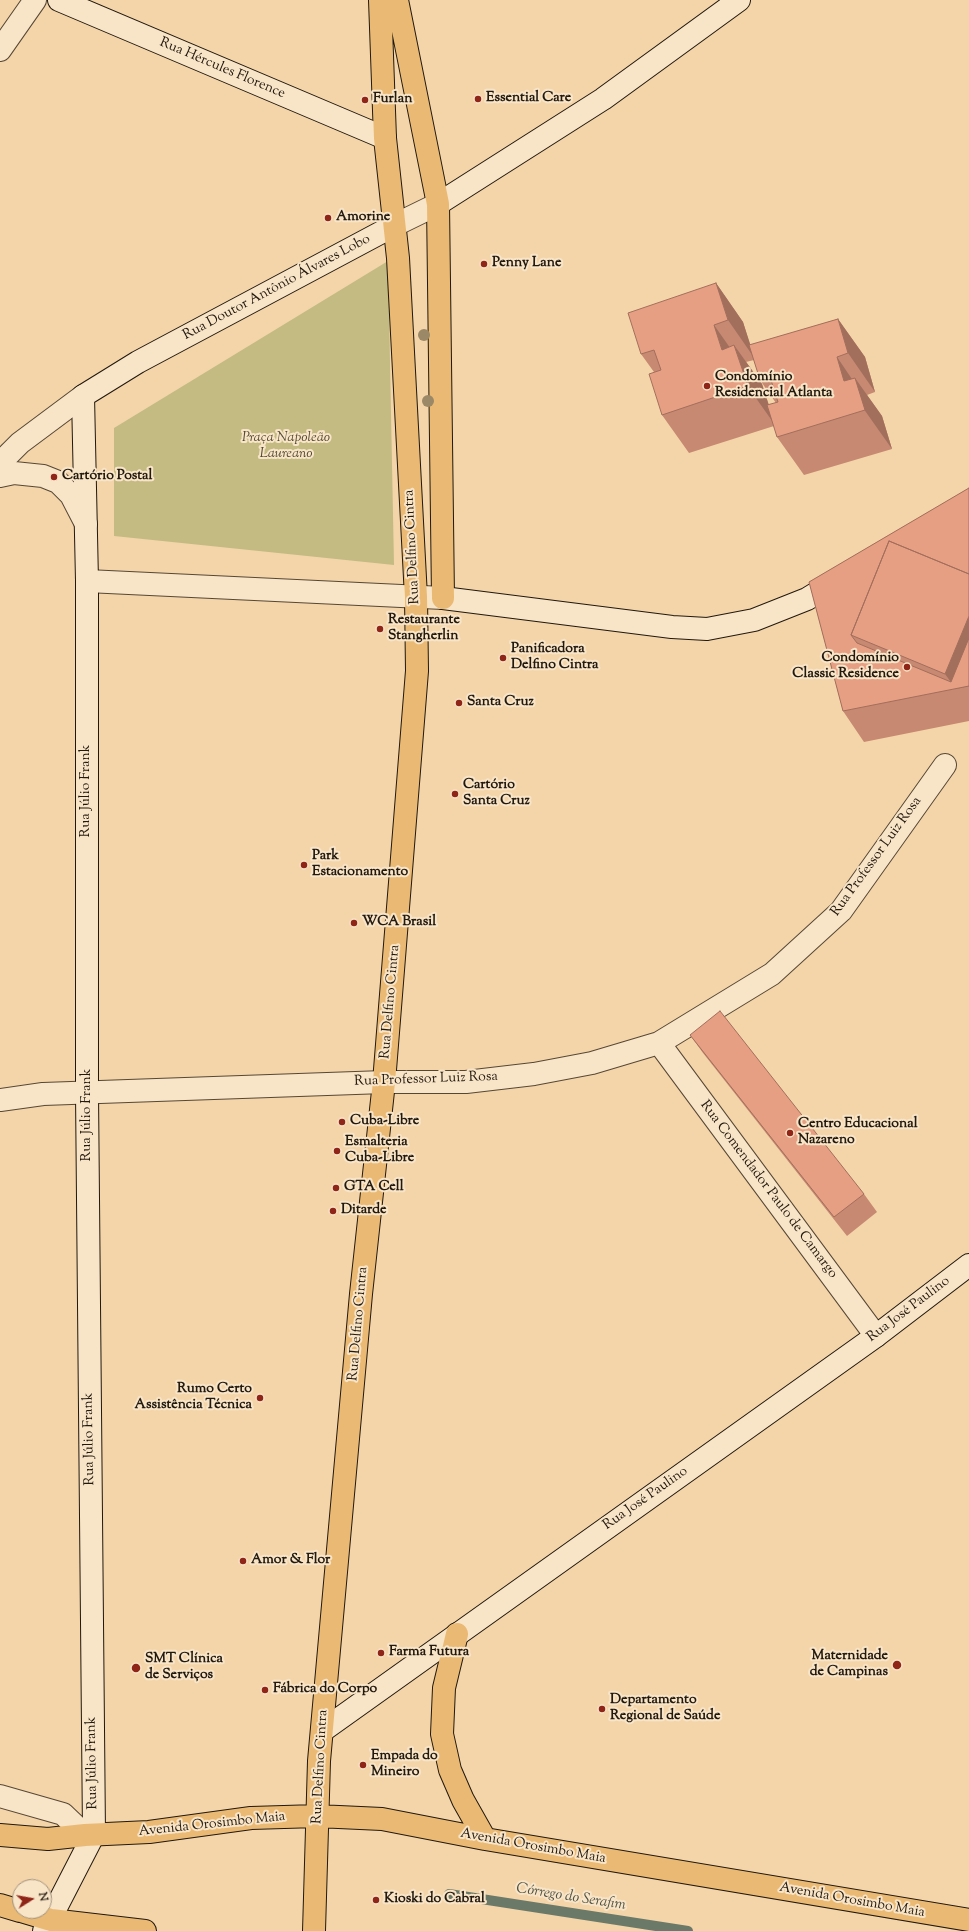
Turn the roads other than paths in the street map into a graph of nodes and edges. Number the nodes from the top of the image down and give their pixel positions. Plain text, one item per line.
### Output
1 (35, 0) edge
2 (59, 0) edge
3 (380, 0) edge
4 (397, 0) edge
5 (739, 0) edge
6 (0, 50) edge
7 (385, 138) junction
8 (438, 204) junction
9 (394, 225) junction
10 (83, 396) junction
11 (0, 463) edge
12 (0, 476) edge
13 (86, 524) junction
14 (854, 571) edge
15 (87, 581) junction
16 (416, 597) junction
17 (443, 598) junction
18 (945, 765) dead end
19 (659, 1043) junction
20 (384, 1082) junction
21 (87, 1093) junction
22 (0, 1100) edge
23 (969, 1265) edge
24 (876, 1336) junction
25 (457, 1634) junction
26 (322, 1732) junction
27 (0, 1796) edge
28 (317, 1816) junction
29 (90, 1834) junction
30 (0, 1835) edge
31 (485, 1839) junction
32 (0, 1905) edge
33 (12, 1908) edge
34 (36, 1919) edge
35 (969, 1920) edge
36 (47, 1925) edge
37 (145, 1931) edge
38 (314, 1931) edge

1 - 6 street
2 - 7 street, Rua Hércules Florence
3 - 7 main road, Rua Delfino Cintra
4 - 8 main road
5 - 8 street, Rua Doutor Antônio Álvares Lobo
7 - 9 main road, Rua Delfino Cintra
8 - 9 street, Rua Doutor Antônio Álvares Lobo
8 - 17 main road
9 - 10 street, Rua Doutor Antônio Álvares Lobo
9 - 16 main road, Rua Delfino Cintra
10 - 11 street, Rua Doutor Antônio Álvares Lobo
10 - 13 street, Rua Júlio Frank
12 - 13 street
13 - 15 street, Rua Júlio Frank
14 - 17 street
15 - 16 street
15 - 21 street, Rua Júlio Frank
16 - 17 street
16 - 20 main road, Rua Delfino Cintra
18 - 19 street, Rua Professor Luiz Rosa
19 - 20 street, Rua Professor Luiz Rosa
19 - 24 street, Rua Comendador Paulo de Camargo
20 - 21 street, Rua Professor Luiz Rosa
20 - 26 main road, Rua Delfino Cintra
21 - 22 street, Rua Professor Luiz Rosa
21 - 29 street, Rua Júlio Frank
23 - 24 street, Rua José Paulino
24 - 25 street, Rua José Paulino
25 - 26 street, Rua José Paulino
25 - 31 main road
26 - 28 main road, Rua Delfino Cintra
27 - 29 street
28 - 29 main road, Avenida Orosimbo Maia
28 - 31 main road, Avenida Orosimbo Maia
28 - 38 main road, Rua Delfino Cintra
29 - 30 main road, Avenida Orosimbo Maia
29 - 36 street
31 - 35 main road, Avenida Orosimbo Maia
32 - 33 main road
34 - 36 main road
36 - 37 main road

